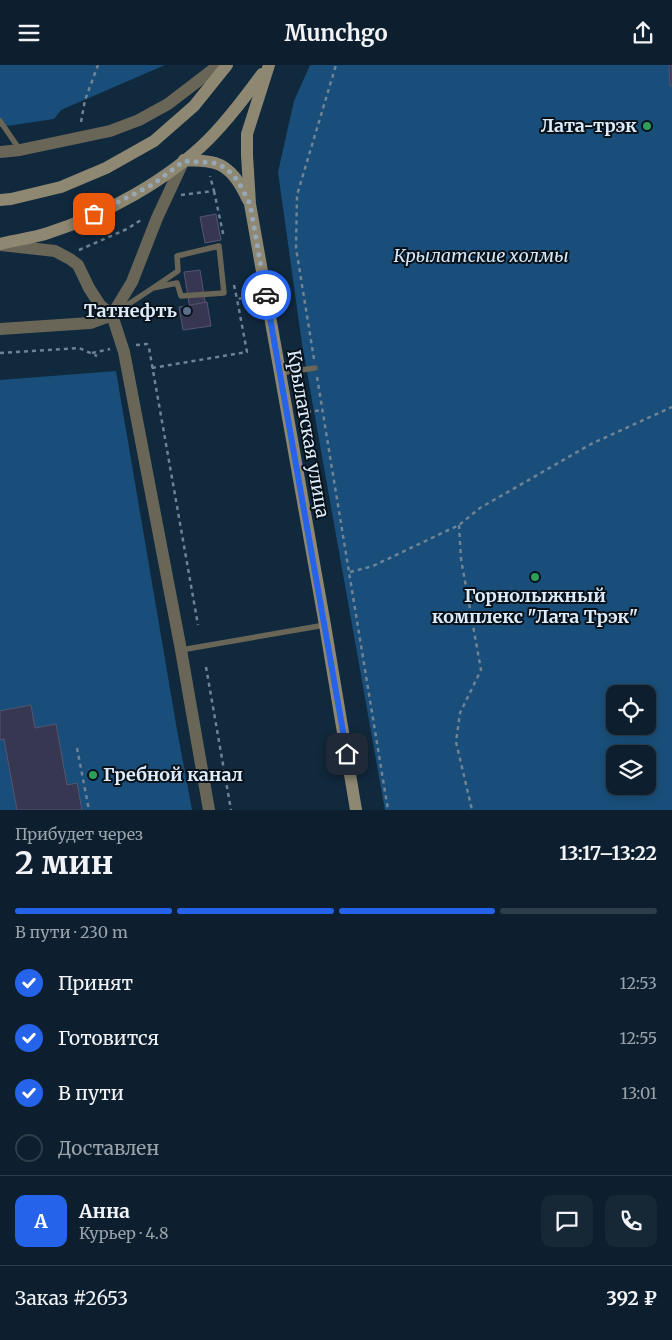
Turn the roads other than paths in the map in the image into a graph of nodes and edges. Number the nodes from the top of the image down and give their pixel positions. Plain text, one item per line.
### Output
1 (219, 65) edge
2 (227, 65) edge
3 (269, 66) edge
4 (0, 121) edge
5 (20, 150) junction
6 (0, 152) edge
7 (184, 161) junction
8 (0, 200) edge
9 (250, 204) junction
10 (0, 244) edge
11 (152, 288) junction
12 (112, 315) junction
13 (0, 329) edge
14 (315, 368) road end
15 (280, 373) junction
16 (325, 625) junction
17 (181, 650) junction
18 (210, 810) edge
19 (356, 810) edge

1 - 5 street
2 - 8 main road
3 - 7 main road
3 - 9 main road, Крылатская улица
4 - 5 lane
5 - 6 street
7 - 9 main road
7 - 10 main road
7 - 12 street
9 - 15 main road, Крылатская улица
10 - 12 street
11 - 11 lane
11 - 12 lane
12 - 13 street
12 - 17 street
14 - 15 lane
15 - 16 main road, Крылатская улица
16 - 17 lane
16 - 19 main road, Крылатская улица
17 - 18 street

